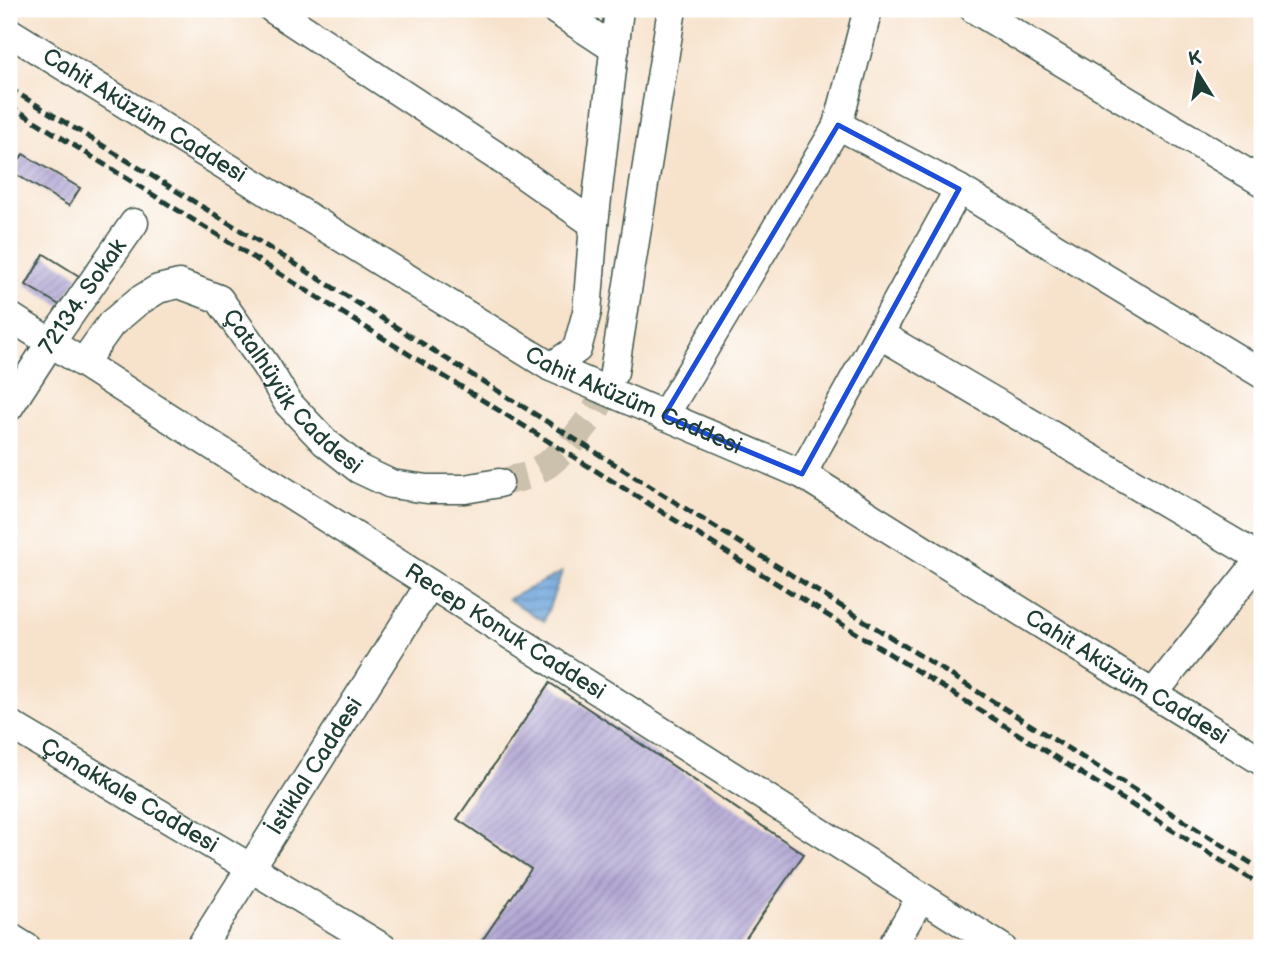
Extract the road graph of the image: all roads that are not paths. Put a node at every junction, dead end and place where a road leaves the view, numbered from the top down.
1 (273, 9) edge
2 (554, 9) edge
3 (620, 9) edge
4 (672, 9) edge
5 (868, 9) edge
6 (974, 9) edge
7 (9, 32) edge
8 (615, 48) junction
9 (838, 125) junction
10 (1262, 182) edge
11 (959, 189) junction
12 (134, 223) dead end
13 (594, 224) junction
14 (9, 316) edge
15 (879, 334) junction
16 (51, 342) junction
17 (83, 363) junction
18 (551, 367) junction
19 (614, 372) tunnel mouth
20 (1262, 374) edge
21 (9, 407) edge
22 (664, 416) junction
23 (802, 474) junction
24 (499, 482) tunnel mouth
25 (1262, 558) edge
26 (430, 584) junction
27 (1153, 694) junction
28 (9, 724) edge
29 (1262, 761) edge
30 (251, 868) junction
31 (922, 897) junction
32 (9, 937) edge
33 (27, 948) edge
34 (200, 948) edge
35 (383, 948) edge
36 (891, 948) edge
37 (1002, 948) edge

1 - 13 street
2 - 8 street
3 - 8 street
4 - 19 street
5 - 9 street
6 - 10 street
7 - 18 street, Cahit Aküzüm Caddesi
8 - 13 street
9 - 11 street
9 - 22 street
11 - 15 street
11 - 20 street
12 - 16 street, 72134. Sokak
13 - 18 street
14 - 16 street, Recep Konuk Caddesi
15 - 23 street
15 - 25 street
16 - 17 street, Recep Konuk Caddesi
16 - 21 street, 72134. Sokak
17 - 24 street, Çatalhüyük Caddesi
17 - 26 street, Recep Konuk Caddesi
18 - 22 street, Cahit Aküzüm Caddesi
22 - 23 street, Cahit Aküzüm Caddesi
23 - 27 street, Cahit Aküzüm Caddesi
25 - 27 street
26 - 30 street, İstiklal Caddesi
26 - 31 street, Recep Konuk Caddesi
27 - 29 street, Cahit Aküzüm Caddesi
28 - 30 street, Çanakkale Caddesi
30 - 34 street, İstiklal Caddesi
30 - 35 street, Çanakkale Caddesi
31 - 36 street
31 - 37 street, Recep Konuk Caddesi
32 - 33 street

